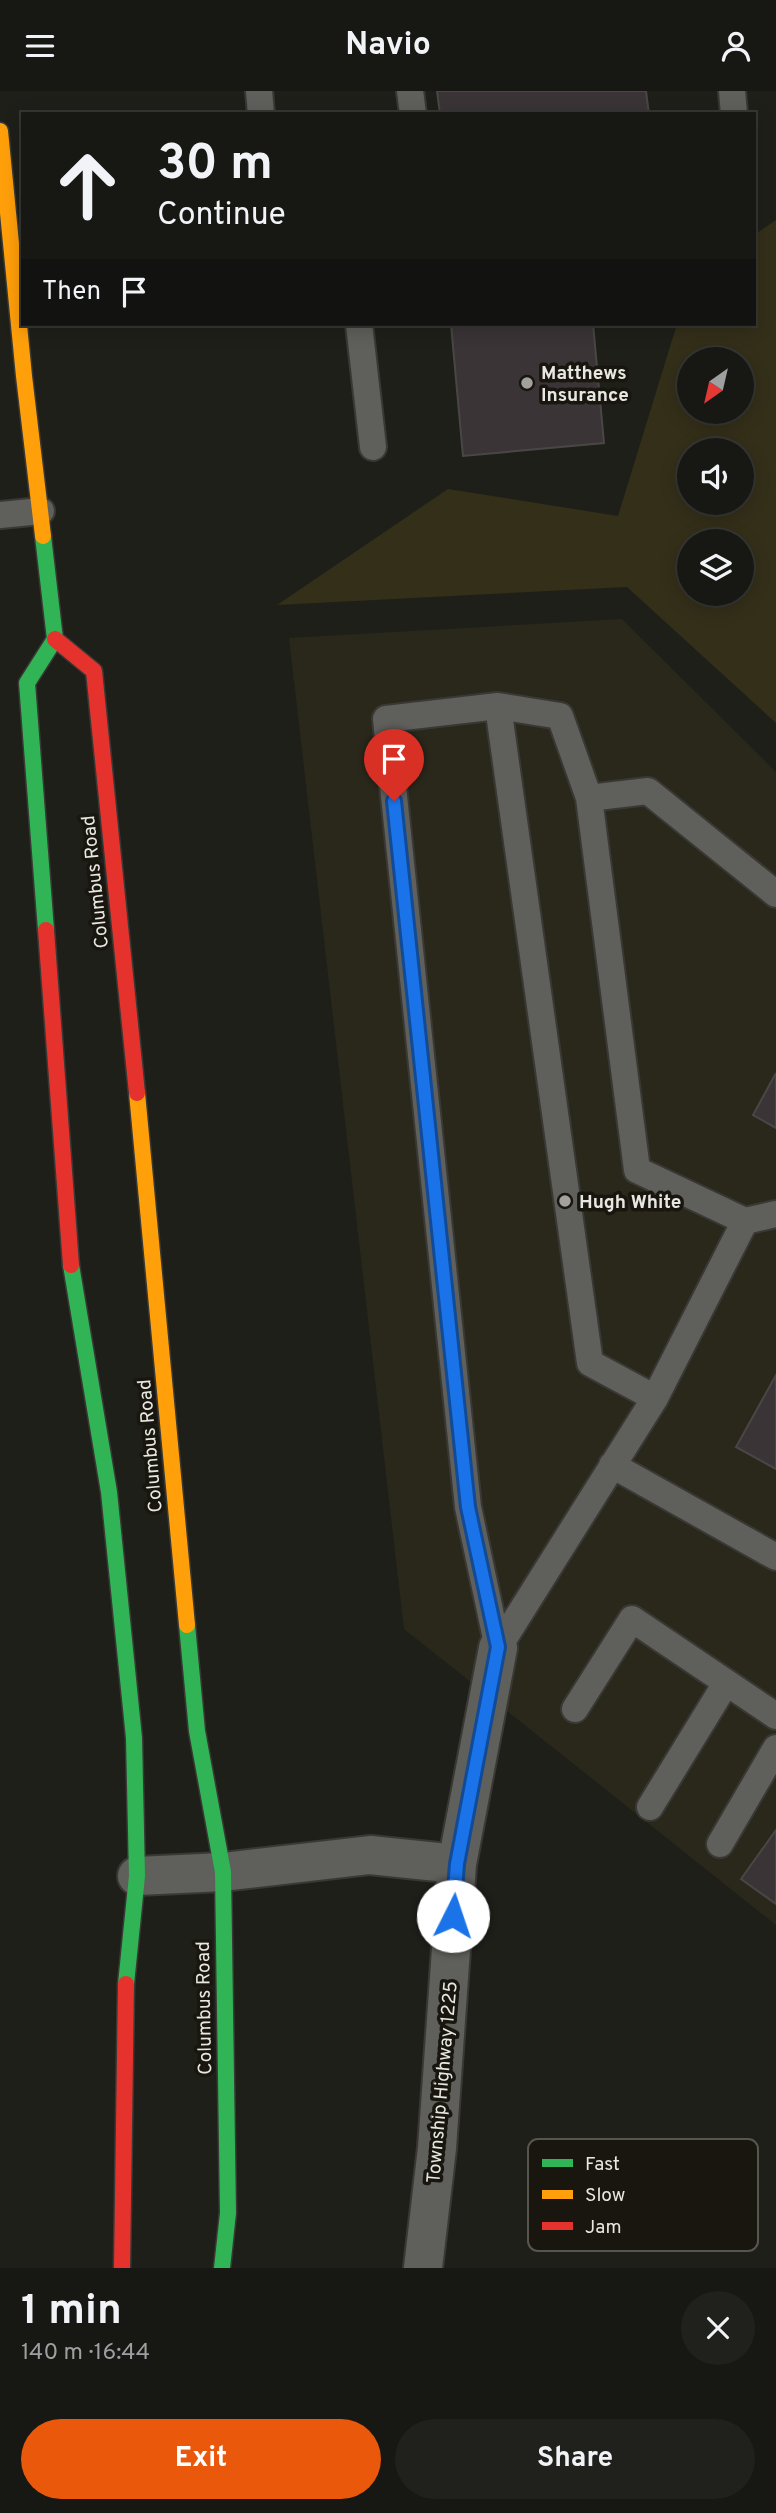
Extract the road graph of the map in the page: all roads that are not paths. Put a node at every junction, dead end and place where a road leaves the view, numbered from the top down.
1 (259, 91) edge
2 (410, 91) edge
3 (732, 91) edge
4 (261, 112) edge
5 (413, 112) edge
6 (734, 112) edge
7 (0, 131) edge
8 (21, 318) edge
9 (21, 326) edge
10 (359, 326) edge
11 (373, 447) dead end
12 (41, 511) junction
13 (0, 515) edge
14 (55, 639) junction
15 (498, 706) junction
16 (589, 799) junction
17 (776, 894) edge
18 (776, 1214) edge
19 (746, 1221) junction
20 (655, 1398) junction
21 (612, 1465) junction
22 (776, 1557) edge
23 (498, 1647) junction
24 (726, 1683) junction
25 (575, 1709) dead end
26 (776, 1716) edge
27 (776, 1748) edge
28 (650, 1807) dead end
29 (720, 1845) dead end
30 (457, 1864) junction
31 (223, 1872) junction
32 (137, 1876) junction
33 (122, 2268) edge
34 (222, 2268) edge
35 (423, 2268) edge

1 - 4 lane
2 - 5 lane
3 - 6 lane
7 - 8 main road
9 - 12 main road
10 - 11 lane
12 - 13 lane
12 - 14 main road
14 - 31 main road, Columbus Road
14 - 32 main road
15 - 16 lane
15 - 20 lane
15 - 23 lane
16 - 17 lane
16 - 19 lane
18 - 19 lane
19 - 20 lane
20 - 21 lane
21 - 22 lane
21 - 23 lane
23 - 30 street, Township Highway 1225
24 - 25 lane
24 - 26 lane
24 - 28 lane
27 - 29 lane
30 - 31 street
30 - 35 street, Township Highway 1225
31 - 32 street
31 - 34 main road, Columbus Road
32 - 33 main road

